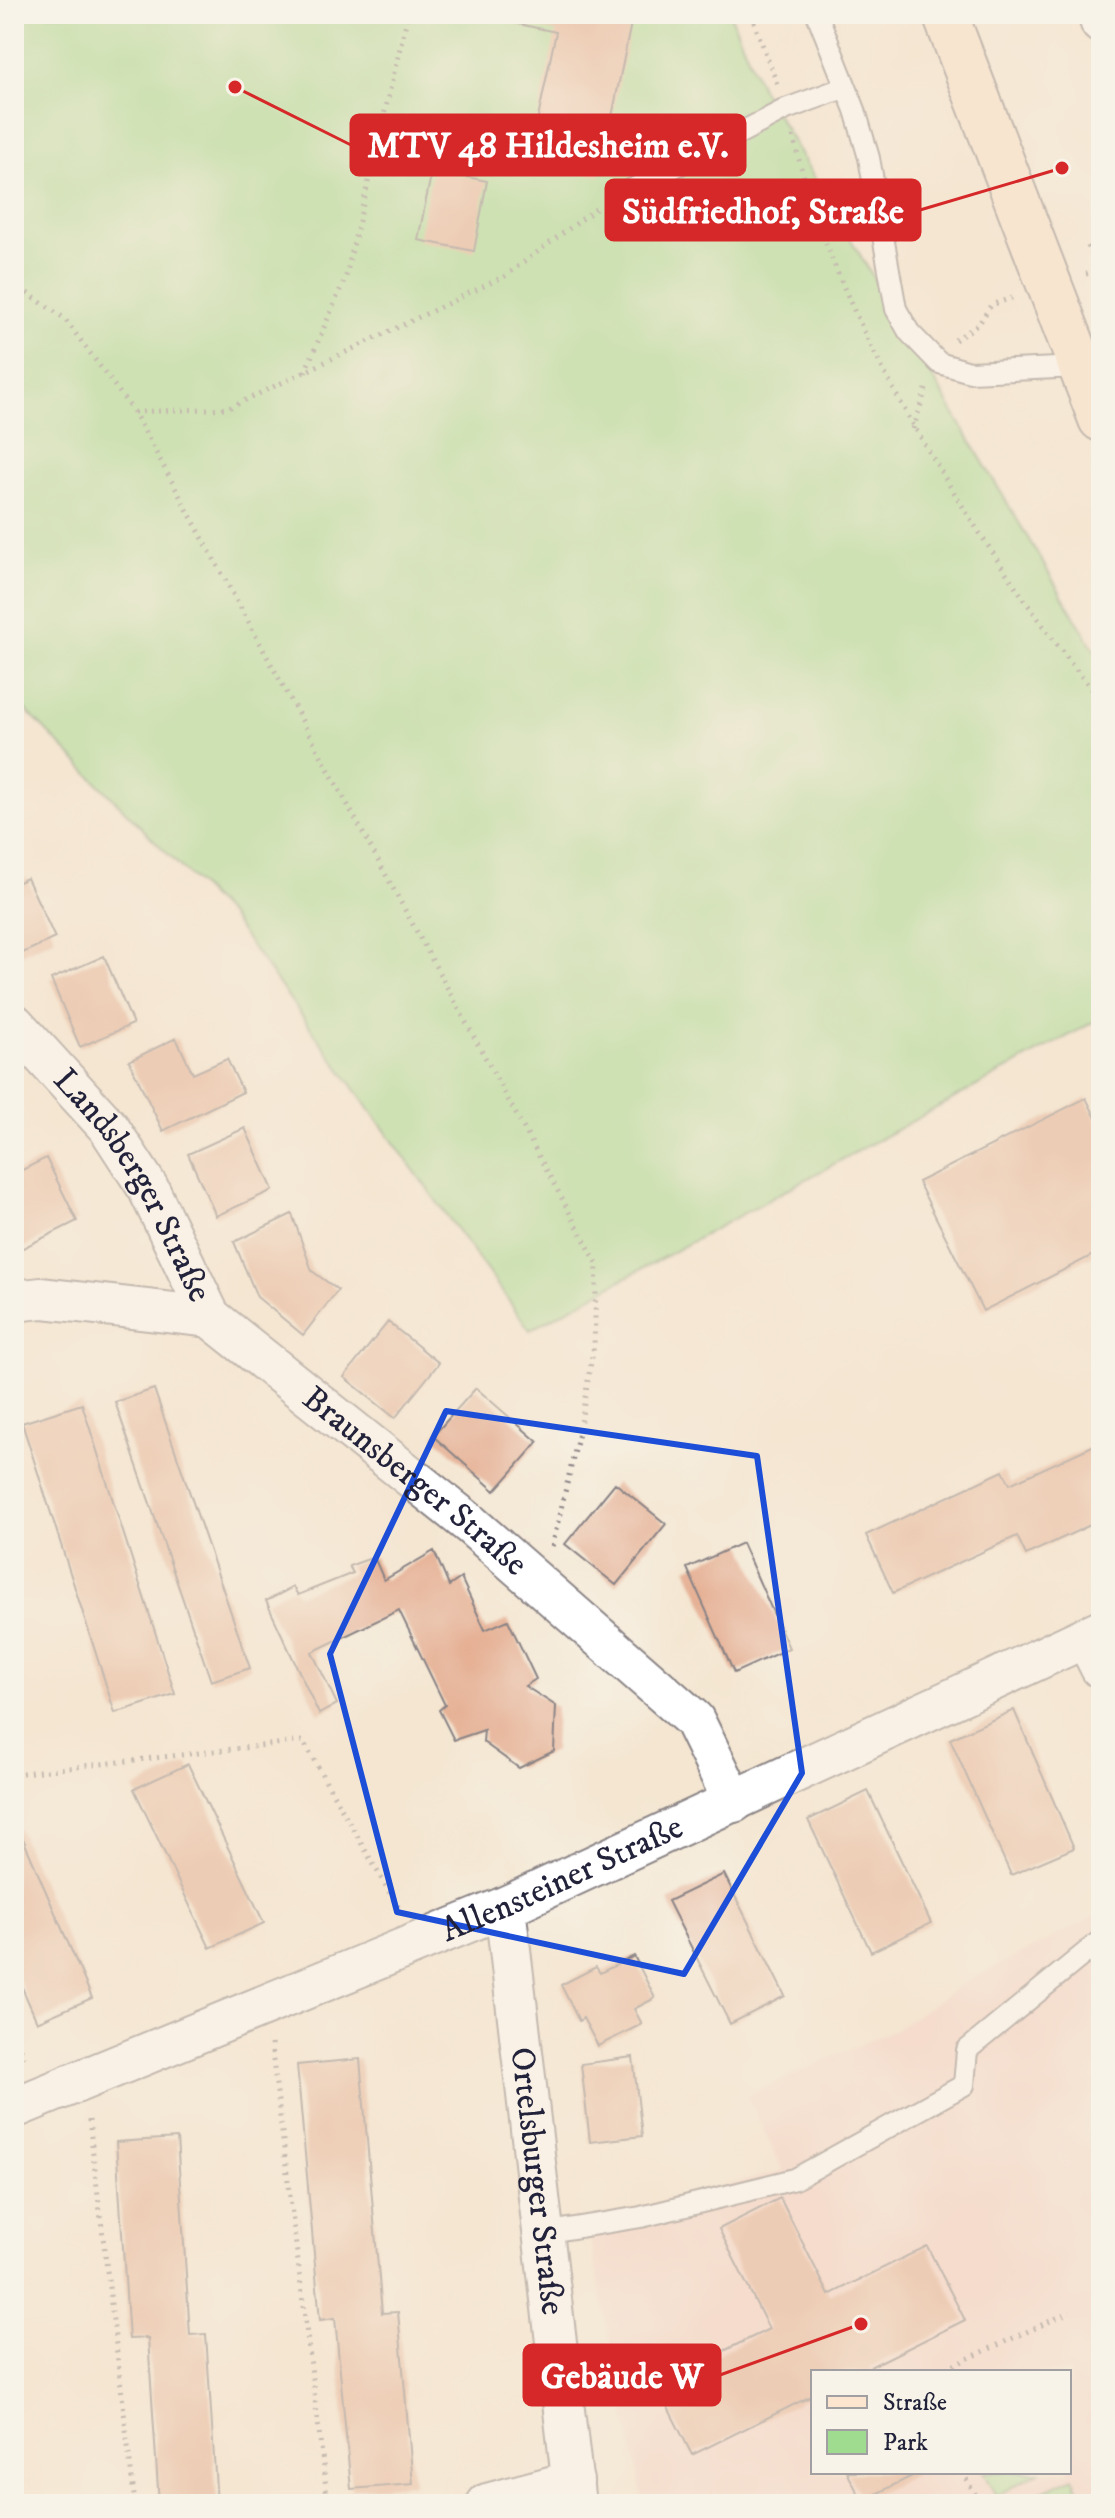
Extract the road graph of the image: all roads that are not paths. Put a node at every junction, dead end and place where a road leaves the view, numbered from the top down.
1 (817, 14) edge
2 (945, 14) edge
3 (1098, 14) edge
4 (1101, 23) edge
5 (846, 87) junction
6 (621, 195) road end
7 (1090, 365) edge
8 (1101, 419) edge
9 (14, 1024) edge
10 (14, 1301) edge
11 (210, 1317) junction
12 (1096, 1645) edge
13 (734, 1802) junction
14 (505, 1907) junction
15 (1101, 1940) edge
16 (14, 2108) edge
17 (543, 2233) junction
18 (574, 2493) edge
19 (487, 2504) edge

1 - 5 lane
2 - 7 main road
3 - 4 street
5 - 6 lane
5 - 7 lane
7 - 8 main road
9 - 11 street, Landsberger Straße
10 - 11 street
11 - 13 street, Braunsberger Straße
12 - 13 street, Allensteiner Straße
13 - 14 street, Allensteiner Straße
14 - 16 street, Allensteiner Straße
14 - 17 street, Ortelsburger Straße
15 - 17 lane
17 - 18 street, Ortelsburger Straße
18 - 19 street

